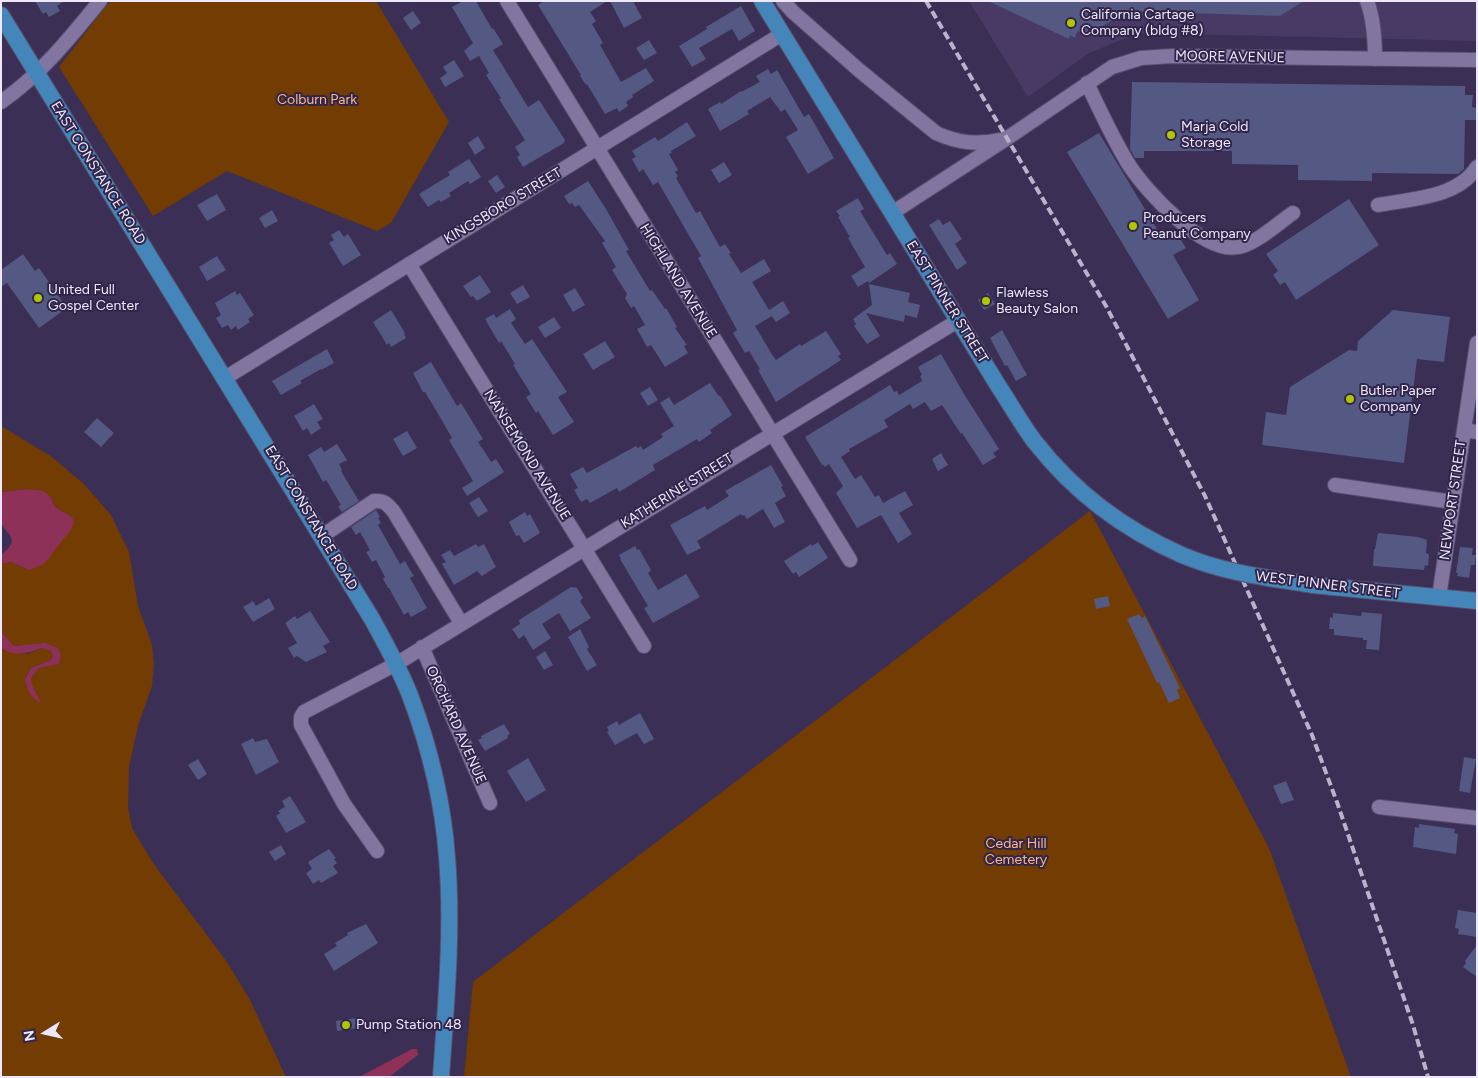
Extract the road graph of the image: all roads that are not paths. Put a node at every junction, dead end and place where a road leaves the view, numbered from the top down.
1 (100, 1) edge
2 (507, 1) edge
3 (762, 1) edge
4 (783, 1) edge
5 (1366, 1) edge
6 (1, 15) edge
7 (782, 34) junction
8 (1375, 59) junction
9 (1477, 60) edge
10 (37, 73) junction
11 (1087, 83) junction
12 (1, 102) edge
13 (1006, 139) junction
14 (597, 149) junction
15 (1477, 167) edge
16 (1378, 205) dead end
17 (892, 213) junction
18 (1293, 213) dead end
19 (409, 264) junction
20 (959, 320) junction
21 (1477, 342) edge
22 (225, 378) junction
23 (1470, 431) edge
24 (772, 433) junction
25 (1335, 485) dead end
26 (1453, 502) junction
27 (322, 536) junction
28 (585, 548) junction
29 (1182, 555) joint
30 (850, 560) dead end
31 (1439, 597) junction
32 (1477, 601) edge
33 (461, 624) junction
34 (644, 646) dead end
35 (422, 647) junction
36 (396, 664) junction
37 (490, 803) dead end
38 (1379, 807) dead end
39 (1477, 818) edge
40 (377, 851) dead end
41 (442, 1077) edge

1 - 10 street
2 - 14 street, HIGHLAND AVENUE
3 - 7 main road, EAST PINNER STREET
4 - 13 street, MOORE AVENUE
5 - 8 street
6 - 10 main road, EAST CONSTANCE ROAD
7 - 14 street, KINGSBORO STREET
7 - 17 main road, EAST PINNER STREET
8 - 9 street, MOORE AVENUE
8 - 11 street, MOORE AVENUE
10 - 12 street
10 - 22 main road, EAST CONSTANCE ROAD
11 - 13 street, MOORE AVENUE
11 - 18 street
13 - 17 street, MOORE AVENUE
14 - 19 street, KINGSBORO STREET
14 - 24 street, HIGHLAND AVENUE
15 - 16 street
17 - 20 main road, EAST PINNER STREET
19 - 22 street, KINGSBORO STREET
19 - 28 street, NANSEMOND AVENUE
20 - 24 street, KATHERINE STREET
20 - 29 main road, EAST PINNER STREET
21 - 23 street, NEWPORT STREET
22 - 27 main road, EAST CONSTANCE ROAD
23 - 26 street, NEWPORT STREET
24 - 28 street, KATHERINE STREET
24 - 30 street, HIGHLAND AVENUE
25 - 26 street
26 - 31 street, NEWPORT STREET
27 - 33 street
27 - 36 main road, EAST CONSTANCE ROAD
28 - 33 street, KATHERINE STREET
28 - 34 street, NANSEMOND AVENUE
29 - 31 main road, WEST PINNER STREET, bridge
31 - 32 main road, WEST PINNER STREET
33 - 35 street, KATHERINE STREET
35 - 36 street, KATHERINE STREET
35 - 37 street, ORCHARD AVENUE
36 - 40 street, KATHERINE STREET
36 - 41 main road, EAST CONSTANCE ROAD
38 - 39 street

